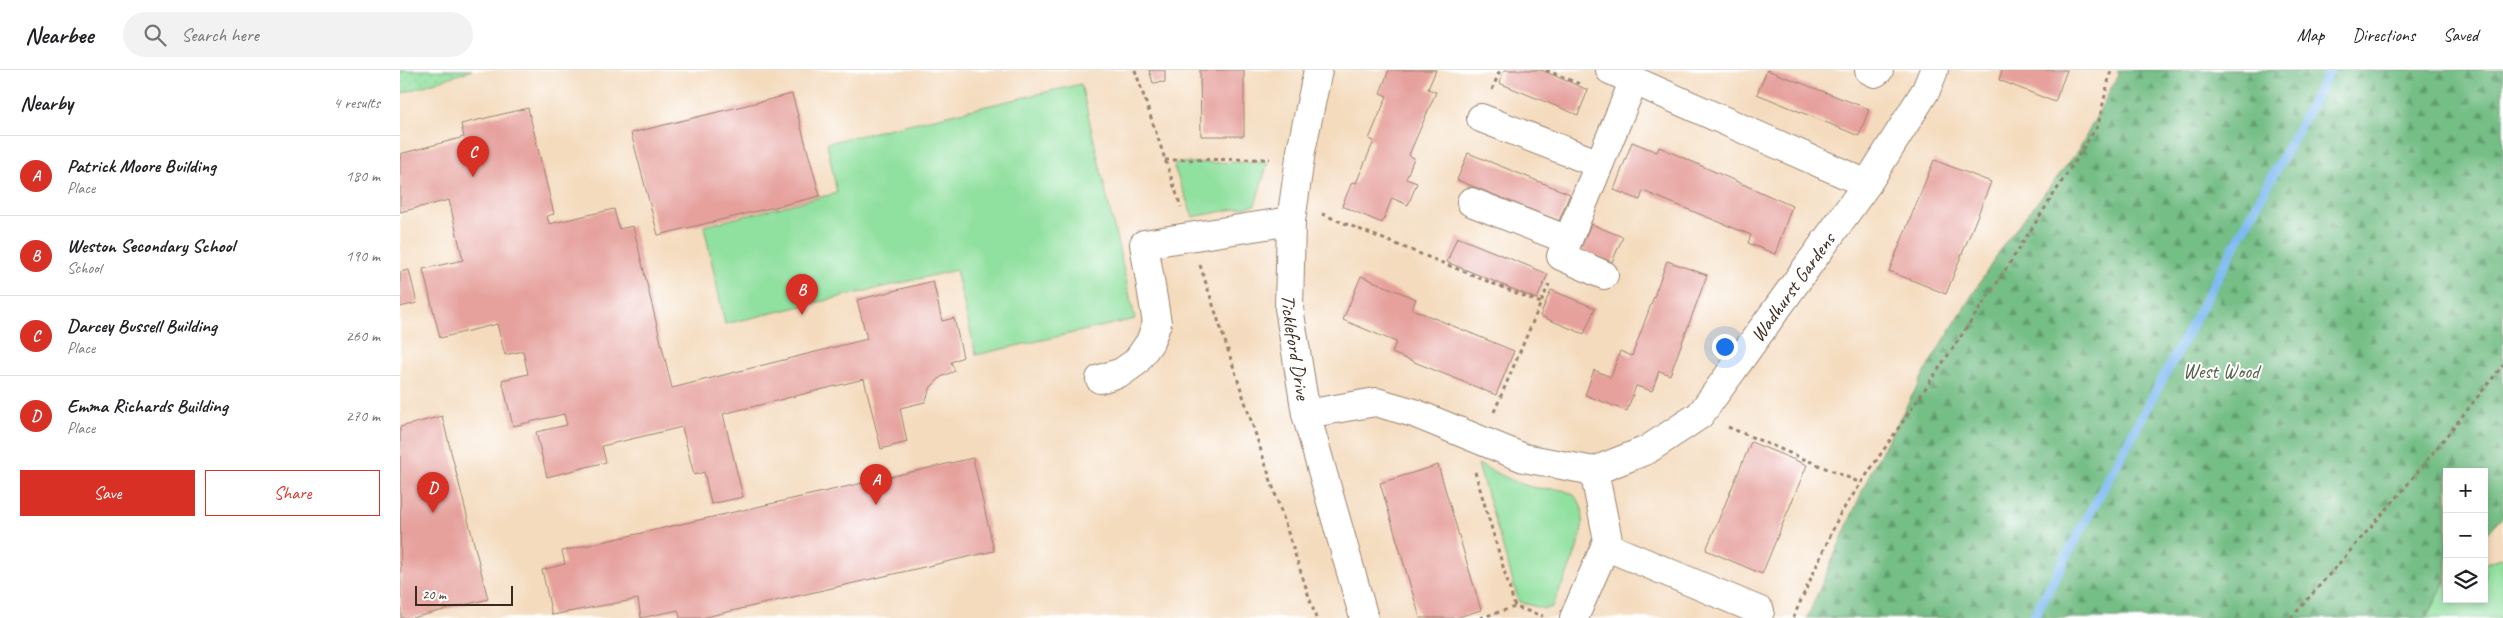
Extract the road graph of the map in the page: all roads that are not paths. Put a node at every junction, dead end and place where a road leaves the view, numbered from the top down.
1 (1318, 70) edge
2 (1869, 70) edge
3 (1880, 70) edge
4 (1934, 70) edge
5 (1622, 75) edge
6 (1481, 118) dead end
7 (1599, 164) junction
8 (1867, 184) junction
9 (1471, 202) dead end
10 (1292, 212) junction
11 (1565, 248) junction
12 (1604, 275) dead end
13 (1100, 379) dead end
14 (1306, 414) junction
15 (1594, 471) junction
16 (1605, 546) junction
17 (1760, 611) dead end
18 (1364, 618) edge
19 (1574, 618) edge

1 - 10 street, Tickleford Drive
2 - 3 street
4 - 8 street, Wadhurst Gardens
5 - 7 street
5 - 8 street
6 - 7 street
7 - 11 street
8 - 15 street, Wadhurst Gardens
9 - 11 street
10 - 13 street
10 - 14 street, Tickleford Drive
11 - 12 street
14 - 15 street
14 - 18 street, Tickleford Drive
15 - 16 street
16 - 17 street
16 - 19 street

